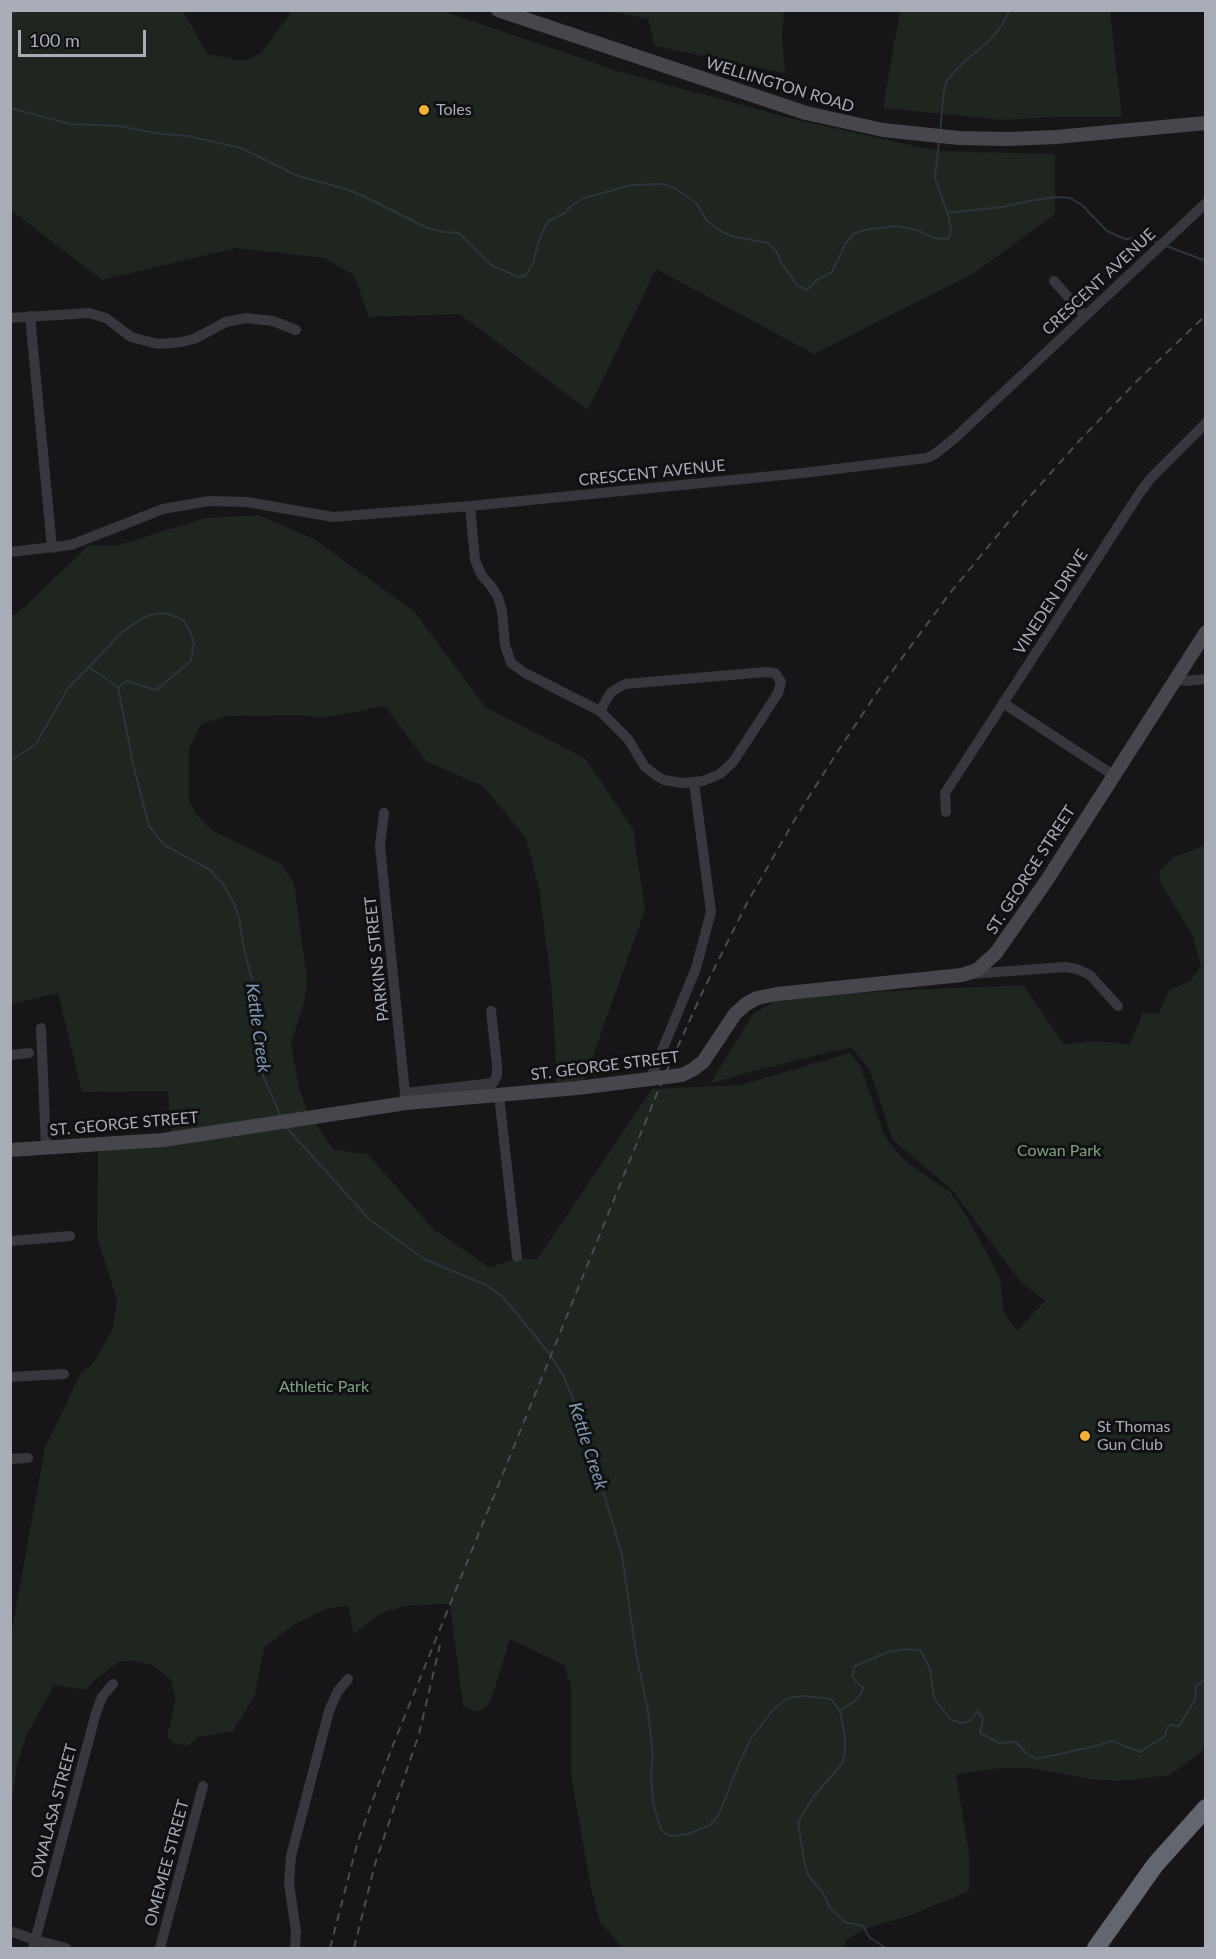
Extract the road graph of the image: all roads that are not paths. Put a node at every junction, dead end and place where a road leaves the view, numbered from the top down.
1 (498, 10) edge
2 (1206, 123) edge
3 (1206, 203) edge
4 (1054, 281) dead end
5 (30, 316) junction
6 (1085, 316) junction
7 (10, 318) edge
8 (297, 330) dead end
9 (1206, 423) edge
10 (470, 506) junction
11 (52, 548) junction
12 (10, 552) edge
13 (1206, 632) edge
14 (1176, 678) junction
15 (1206, 679) edge
16 (1003, 703) junction
17 (600, 711) junction
18 (1113, 775) junction
19 (694, 782) junction
20 (946, 812) dead end
21 (384, 813) dead end
22 (962, 975) junction
23 (1118, 1006) dead end
24 (491, 1011) dead end
25 (41, 1028) dead end
26 (29, 1053) dead end
27 (10, 1055) edge
28 (650, 1080) junction
29 (499, 1095) junction
30 (405, 1098) junction
31 (46, 1148) junction
32 (10, 1150) edge
33 (70, 1236) dead end
34 (10, 1241) edge
35 (517, 1257) dead end
36 (63, 1374) dead end
37 (10, 1377) edge
38 (28, 1458) dead end
39 (10, 1459) edge
40 (348, 1678) dead end
41 (113, 1684) dead end
42 (203, 1786) dead end
43 (1206, 1808) edge
44 (10, 1931) edge
45 (34, 1944) edge
46 (66, 1948) edge
47 (160, 1948) edge
48 (295, 1948) edge
49 (1096, 1948) edge

1 - 2 street, WELLINGTON ROAD
3 - 6 street, CRESCENT AVENUE
4 - 6 street
5 - 7 street
5 - 8 street
5 - 11 street
6 - 10 street, CRESCENT AVENUE
9 - 16 street, VINEDEN DRIVE
10 - 11 street, CRESCENT AVENUE
10 - 17 street
11 - 12 street, CRESCENT AVENUE
13 - 14 street, ST. GEORGE STREET
14 - 15 street
14 - 18 street, ST. GEORGE STREET
16 - 18 street
16 - 20 street, VINEDEN DRIVE
17 - 19 street
17 - 19 street
18 - 22 street, ST. GEORGE STREET
19 - 28 street
21 - 30 street, PARKINS STREET
22 - 23 street
22 - 28 street, ST. GEORGE STREET
24 - 30 street
25 - 31 street
26 - 27 street
28 - 29 street, ST. GEORGE STREET
29 - 30 street, ST. GEORGE STREET
29 - 35 street
30 - 31 street, ST. GEORGE STREET
31 - 32 street, ST. GEORGE STREET
33 - 34 street
36 - 37 street
38 - 39 street
40 - 48 street
41 - 45 street, OWALASA STREET
42 - 47 street, OMEMEE STREET
43 - 49 highway
44 - 45 street
45 - 46 street

